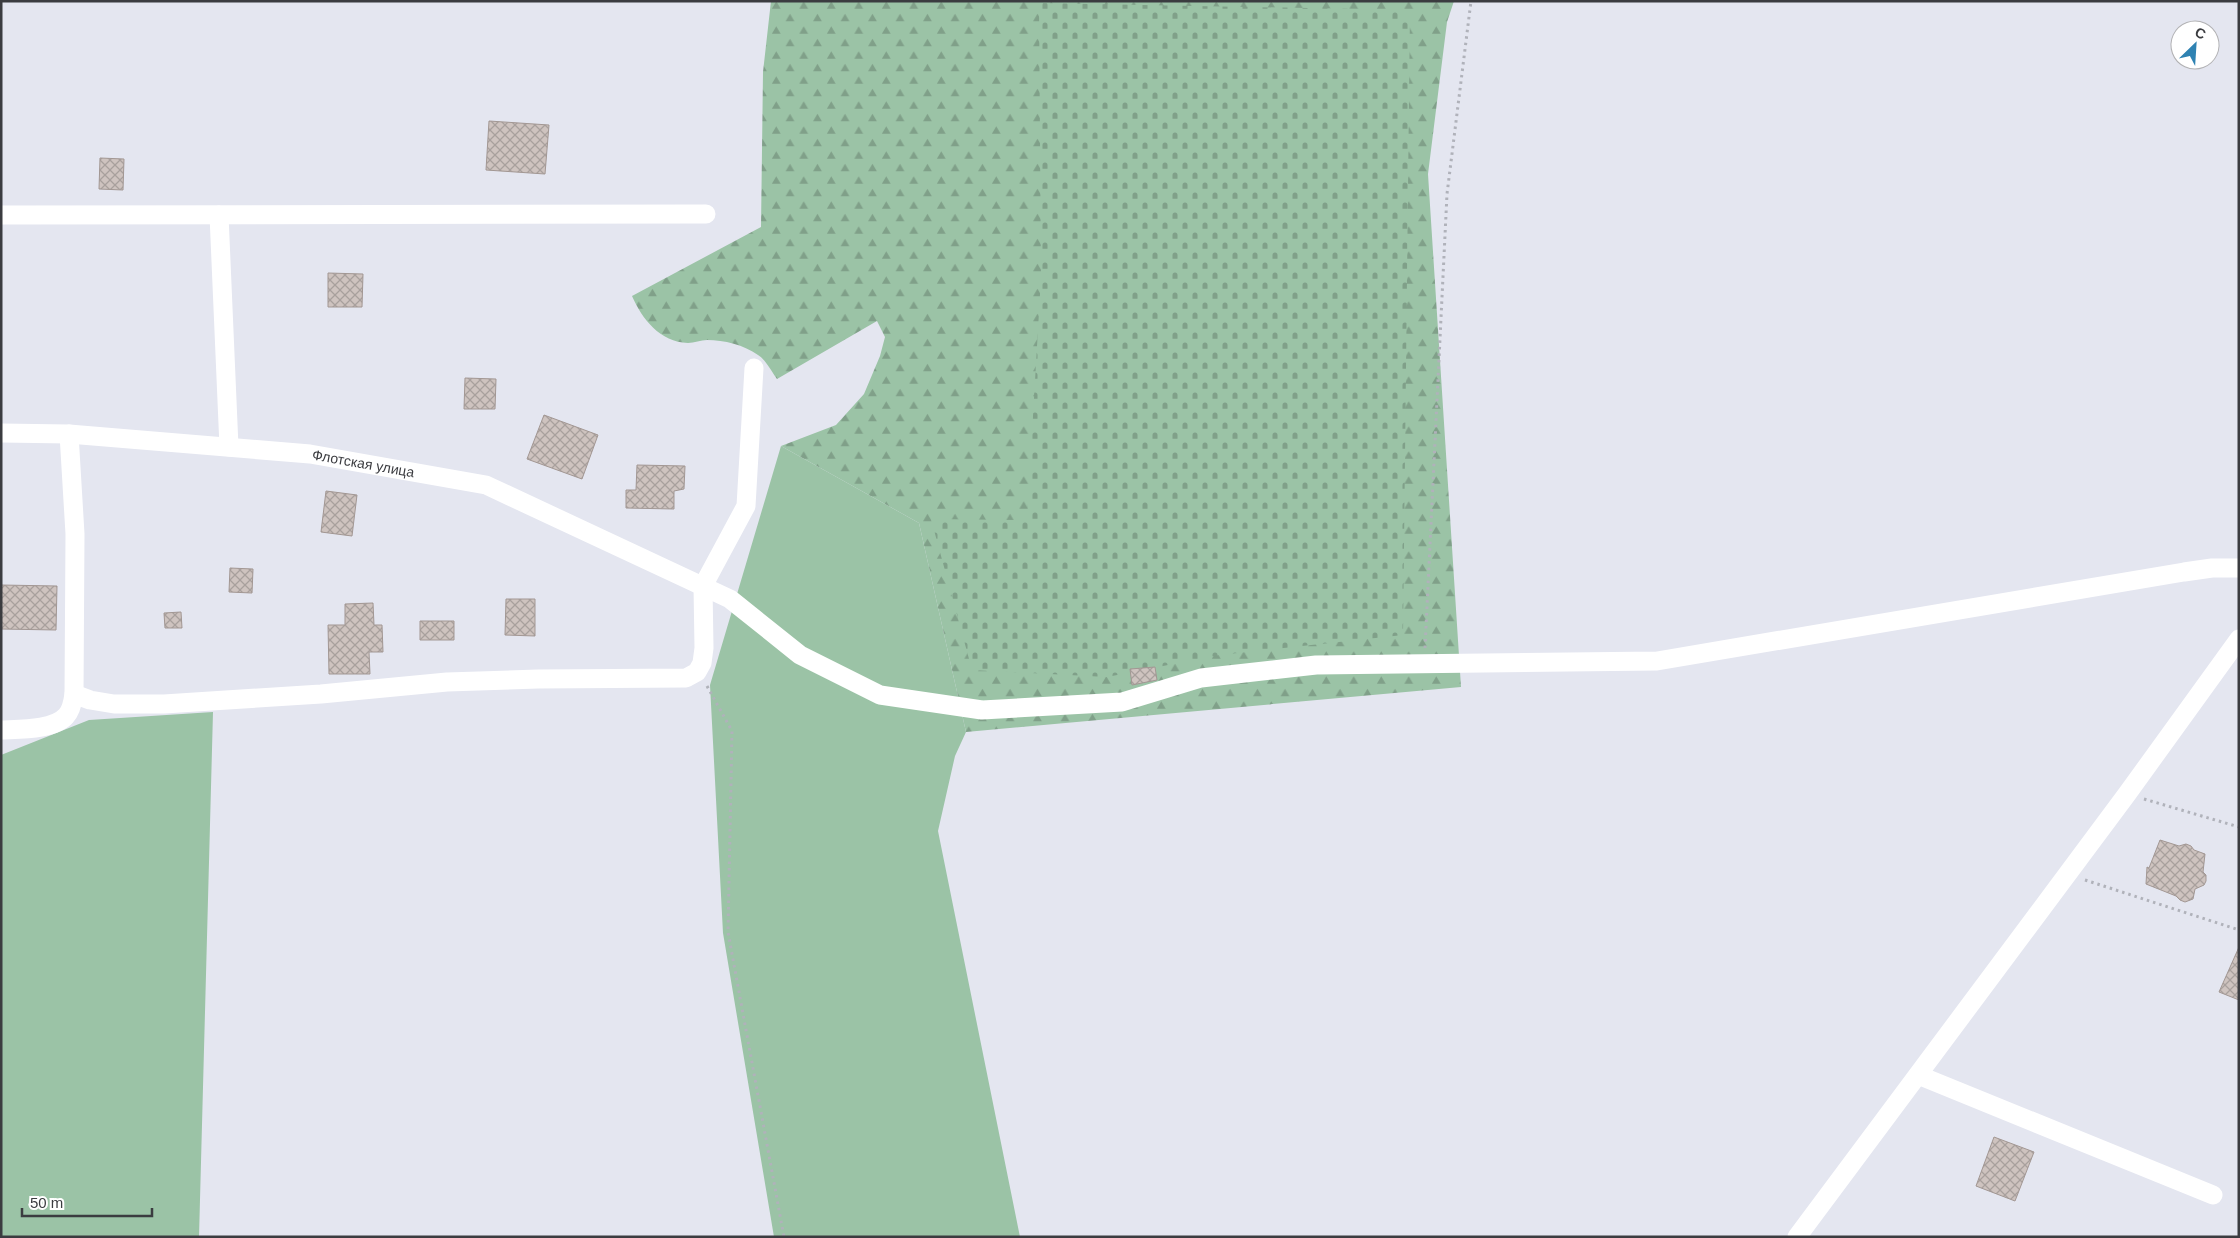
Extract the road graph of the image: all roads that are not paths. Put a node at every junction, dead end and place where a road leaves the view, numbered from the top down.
1 (706, 214) dead end
2 (1, 215) edge
3 (220, 215) junction
4 (754, 368) dead end
5 (1, 433) edge
6 (69, 434) junction
7 (229, 447) junction
8 (2239, 568) edge
9 (703, 586) junction
10 (2239, 639) edge
11 (74, 694) junction
12 (1, 730) edge
13 (1918, 1074) junction
14 (2213, 1195) dead end
15 (1798, 1237) edge

1 - 3 street
2 - 3 street
3 - 7 street
4 - 9 street
5 - 6 street, Флотская улица
6 - 7 street, Флотская улица
6 - 11 street
7 - 9 street, Флотская улица
8 - 9 street, Флотская улица
9 - 11 street
10 - 13 street
11 - 12 street
13 - 14 street
13 - 15 street

